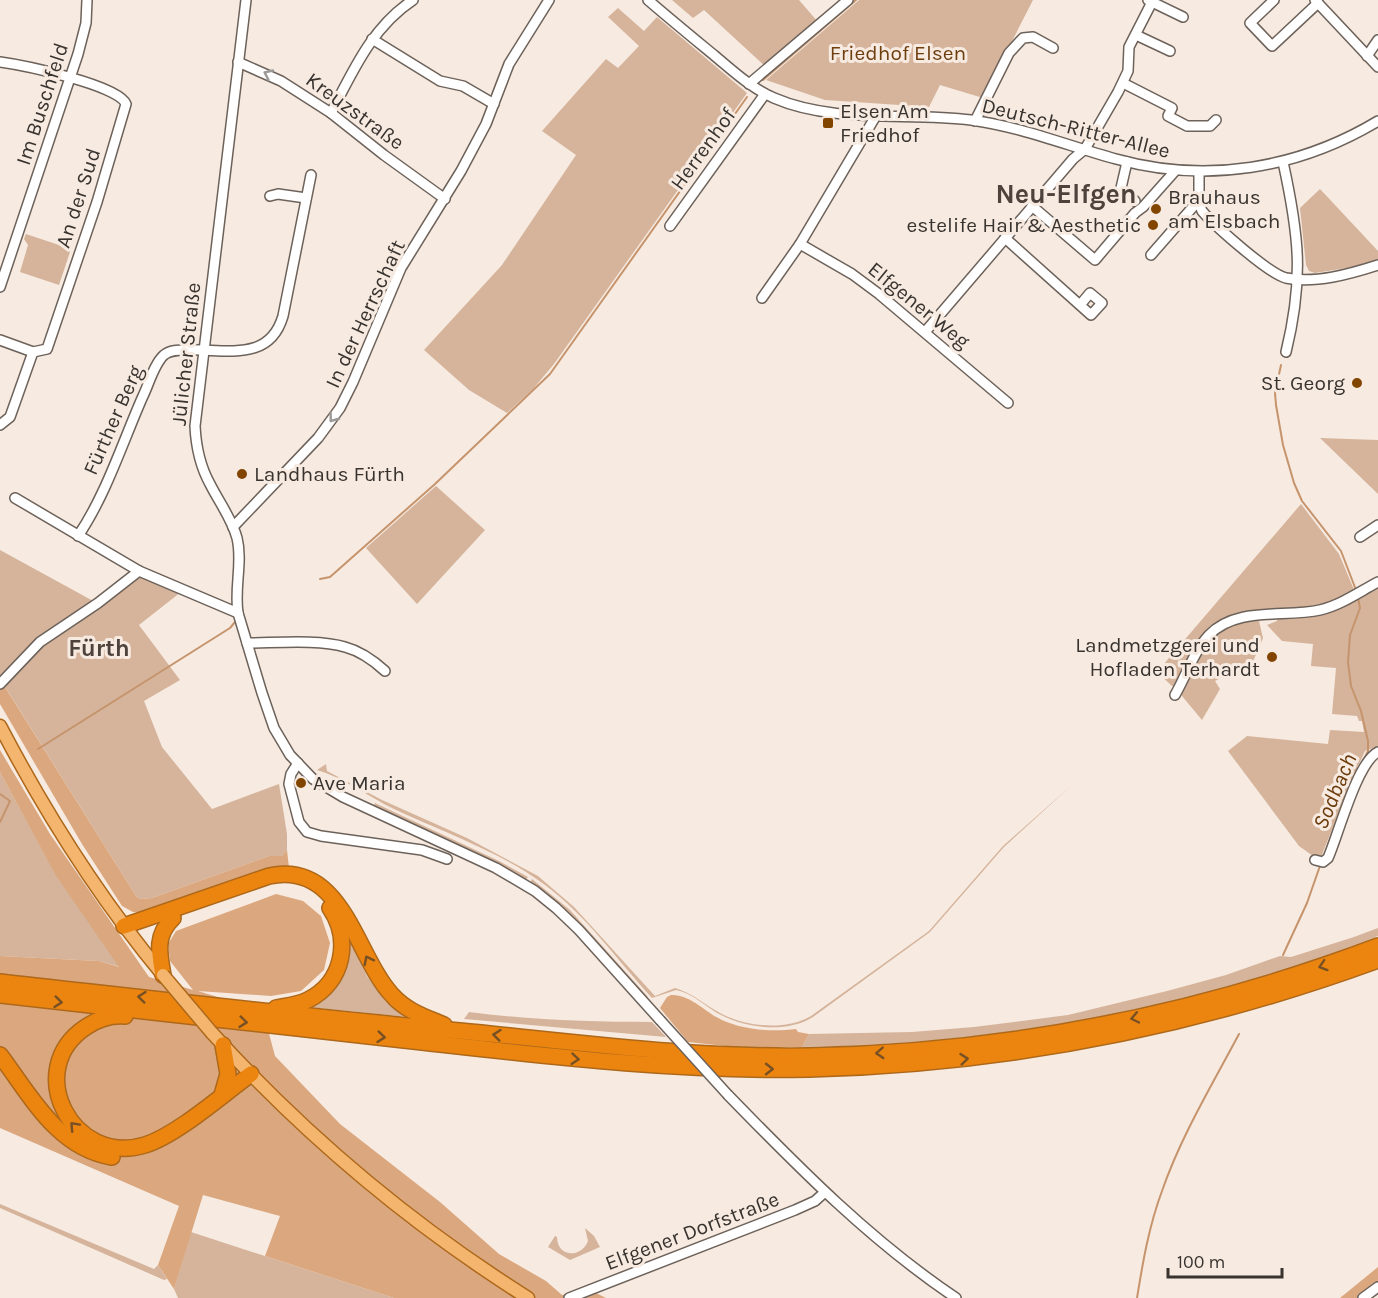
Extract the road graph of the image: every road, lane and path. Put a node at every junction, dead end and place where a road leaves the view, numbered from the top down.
1 (87, 0) edge
2 (246, 0) edge
3 (413, 0) edge
4 (549, 0) edge
5 (648, 0) edge
6 (848, 0) edge
7 (1274, 0) edge
8 (1151, 1) edge
9 (1316, 2) edge
10 (1183, 17) dead end
11 (1136, 34) junction
12 (372, 39) junction
13 (1378, 40) edge
14 (1053, 48) dead end
15 (1170, 51) dead end
16 (1367, 56) junction
17 (0, 62) edge
18 (238, 62) junction
19 (1378, 68) edge
20 (70, 78) junction
21 (1123, 83) junction
22 (749, 84) junction
23 (765, 94) junction
24 (494, 104) junction
25 (331, 113) junction
26 (877, 114) junction
27 (1216, 120) dead end
28 (975, 121) junction
29 (1378, 121) edge
30 (1085, 149) junction
31 (1127, 162) junction
32 (1283, 162) junction
33 (1175, 171) junction
34 (1199, 172) junction
35 (310, 175) dead end
36 (270, 196) dead end
37 (306, 198) junction
38 (445, 199) junction
39 (1198, 200) junction
40 (1135, 201) dead end
41 (1032, 206) junction
42 (670, 226) dead end
43 (1005, 238) junction
44 (800, 244) junction
45 (1151, 255) dead end
46 (1378, 265) edge
47 (1298, 279) junction
48 (0, 287) edge
49 (762, 298) dead end
50 (1080, 305) dead end
51 (925, 332) junction
52 (0, 340) edge
53 (203, 349) junction
54 (1286, 351) dead end
55 (33, 352) junction
56 (1008, 403) dead end
57 (0, 425) edge
58 (15, 498) dead end
59 (1378, 525) edge
60 (233, 526) junction
61 (78, 536) junction
62 (1360, 537) dead end
63 (139, 571) junction
64 (1378, 582) edge
65 (238, 612) junction
66 (247, 644) junction
67 (384, 670) dead end
68 (0, 684) edge
69 (1175, 695) dead end
70 (0, 726) edge
71 (1378, 752) edge
72 (299, 765) junction
73 (447, 859) dead end
74 (1319, 861) dead end
75 (173, 918) junction
76 (128, 931) junction
77 (1378, 946) edge
78 (1378, 960) edge
79 (163, 975) junction
80 (0, 982) edge
81 (0, 995) edge
82 (263, 1011) junction
83 (185, 1016) junction
84 (461, 1031) junction
85 (223, 1045) junction
86 (0, 1055) edge
87 (254, 1077) junction
88 (222, 1095) junction
89 (825, 1192) junction
90 (1378, 1287) edge
91 (526, 1297) edge
92 (569, 1298) edge
93 (956, 1298) edge
94 (1363, 1298) edge

1 - 20 street, Im Buschfeld
2 - 18 street, Jülicher Straße
3 - 12 street
4 - 24 street, In der Herrschaft
5 - 22 street, Deutsch-Ritter-Allee
6 - 22 street
7 - 9 street
8 - 10 street
8 - 11 street
9 - 16 street
11 - 15 street
11 - 21 street
12 - 24 street
12 - 25 street
13 - 16 street
14 - 28 street
16 - 19 street
17 - 20 street
25 -> 18 street, Kreuzstraße
18 - 53 street, Jülicher Straße
20 - 48 street, Im Buschfeld
20 - 55 street, An der Sud
21 - 27 street
21 - 30 street
22 - 23 street, Deutsch-Ritter-Allee
23 - 26 street, Deutsch-Ritter-Allee
23 - 42 street, Herrenhof
24 - 38 street, In der Herrschaft
25 - 38 street, Kreuzstraße
26 - 28 street, Deutsch-Ritter-Allee
26 - 44 street
28 - 30 street, Deutsch-Ritter-Allee
29 - 32 street, Deutsch-Ritter-Allee
30 - 31 street, Deutsch-Ritter-Allee
30 - 41 street
31 - 33 street, Deutsch-Ritter-Allee
31 - 40 street
32 - 34 street, Deutsch-Ritter-Allee
32 - 47 street
33 - 34 street, Deutsch-Ritter-Allee
33 - 41 street
34 - 39 street
35 - 37 street, Fürther Berg
36 - 37 street
37 - 53 street, Fürther Berg
38 -> 60 street, In der Herrschaft
39 - 45 street
39 - 47 street
41 - 43 street
43 - 50 street
43 - 51 street
44 - 49 street
44 - 51 street, Elfgener Weg
46 - 47 street
47 - 54 street
51 - 56 street, Elfgener Weg
52 - 55 street
53 - 60 street, Jülicher Straße
53 - 61 street, Fürther Berg
55 - 57 street
58 - 61 street
59 - 62 street
60 - 65 street, Jülicher Straße
61 - 63 street
63 - 65 street
63 - 68 street
64 - 69 street
65 - 66 street, Jülicher Straße
66 - 67 street
66 - 72 street, Jülicher Straße
70 - 76 main road
71 - 74 street
72 - 73 street
72 - 89 street, Jülicher Straße, bridge
75 - 76 highway
75 - 79 highway
75 - 82 highway
76 - 79 main road
84 -> 76 highway
77 -> 84 highway
83 -> 78 highway
79 - 85 main road, bridge
82 -> 80 highway
81 -> 83 highway
82 - 84 highway
88 -> 83 highway
85 - 87 main road
85 - 88 highway
86 - 87 highway
87 - 88 highway
87 - 91 main road
89 - 92 street, Elfgener Dorfstraße
89 - 93 street, Jülicher Straße
90 - 94 street

